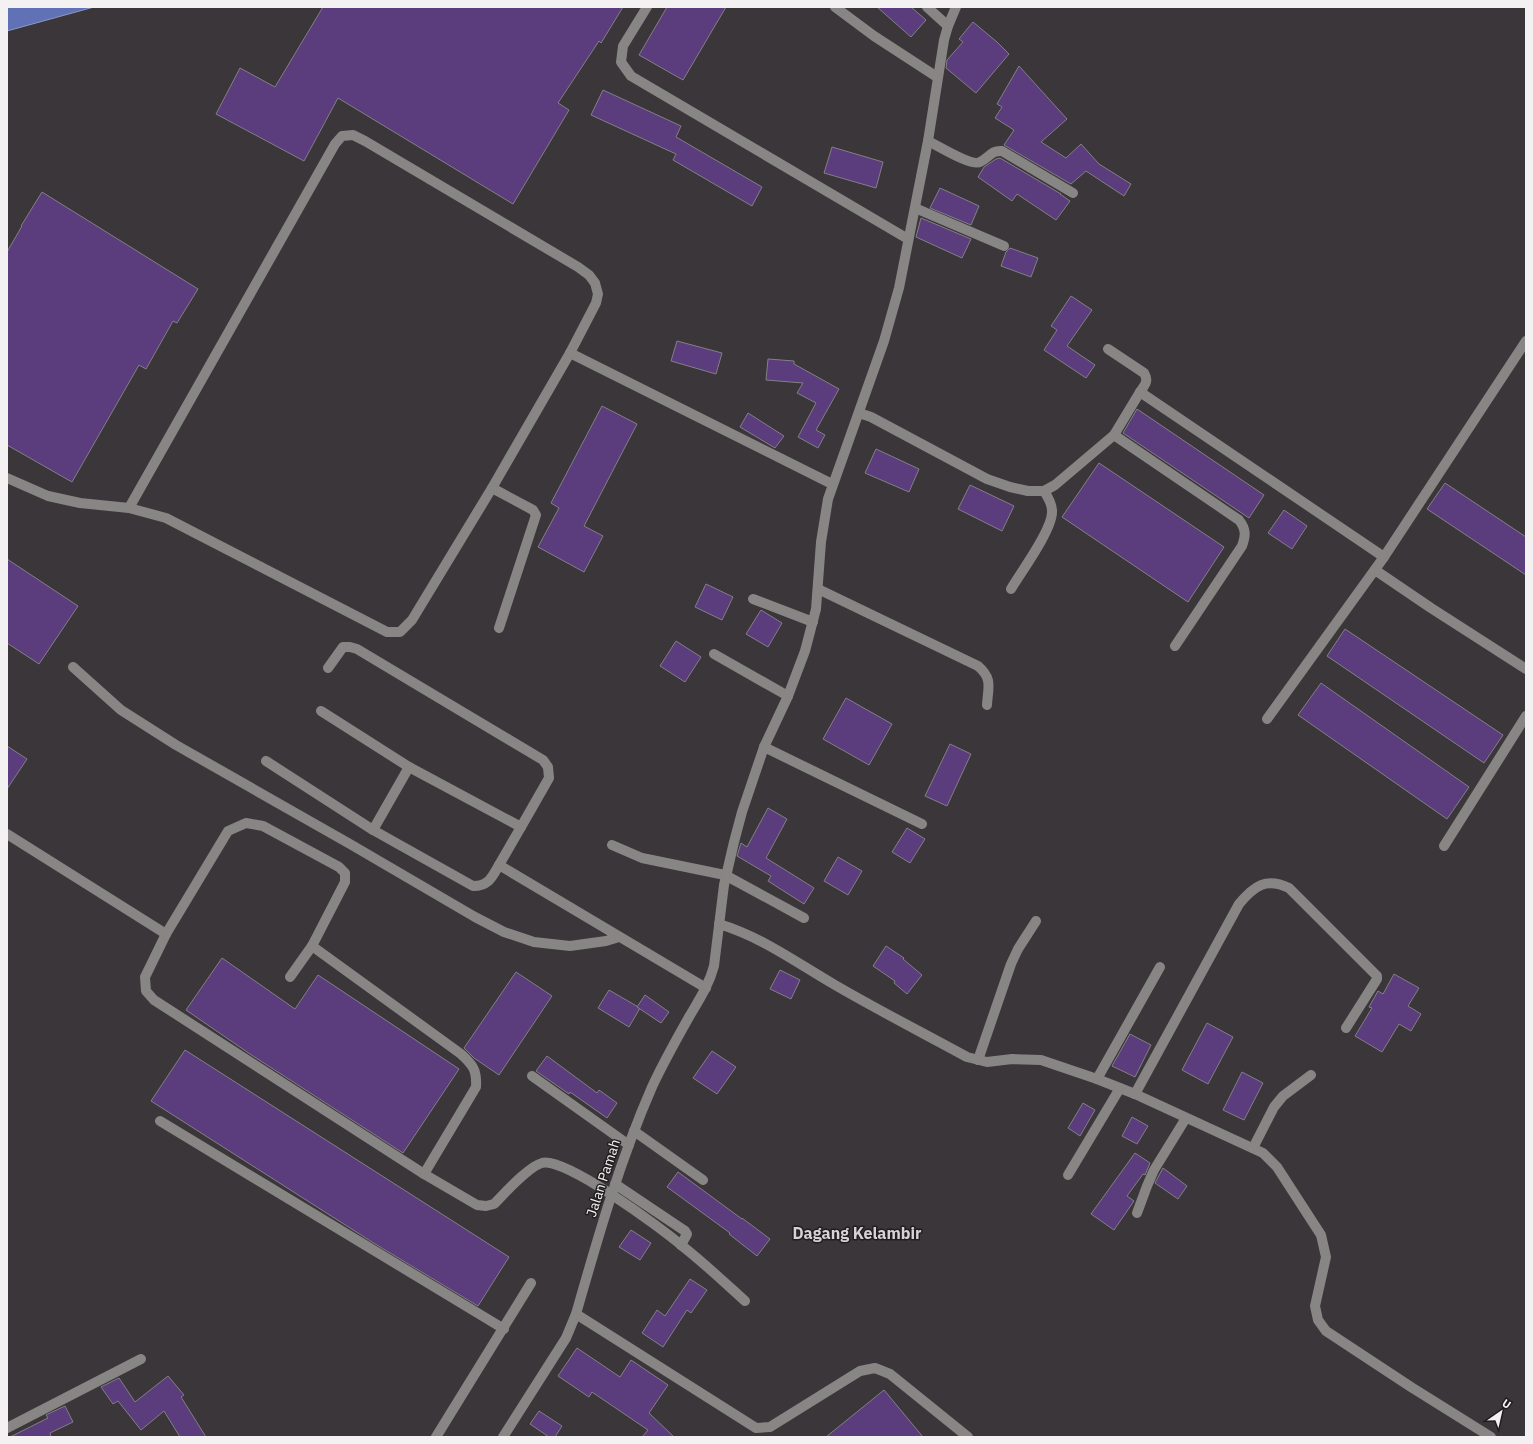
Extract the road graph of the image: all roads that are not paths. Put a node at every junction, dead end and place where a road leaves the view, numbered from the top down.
1 (647, 7) edge
2 (835, 7) edge
3 (927, 7) edge
4 (956, 7) edge
5 (948, 26) junction
6 (937, 77) junction
7 (928, 140) junction
8 (1073, 194) dead end
9 (915, 208) junction
10 (908, 239) junction
11 (1004, 246) dead end
12 (1526, 341) edge
13 (1108, 349) dead end
14 (570, 353) junction
15 (1140, 392) junction
16 (859, 413) junction
17 (1114, 435) junction
18 (7, 478) edge
19 (832, 484) junction
20 (492, 488) junction
21 (1044, 491) junction
22 (129, 508) junction
23 (1384, 557) junction
24 (1375, 570) junction
25 (818, 589) junction
26 (1011, 589) dead end
27 (753, 599) dead end
28 (813, 622) junction
29 (499, 628) dead end
30 (1175, 646) dead end
31 (714, 654) dead end
32 (73, 667) dead end
33 (328, 668) dead end
34 (1526, 669) edge
35 (788, 696) junction
36 (987, 706) dead end
37 (320, 711) dead end
38 (1526, 716) edge
39 (1267, 719) dead end
40 (764, 747) junction
41 (266, 761) dead end
42 (408, 766) junction
43 (922, 824) dead end
44 (521, 827) junction
45 (373, 830) junction
46 (7, 834) edge
47 (612, 845) dead end
48 (1444, 846) dead end
49 (499, 865) junction
50 (725, 875) junction
51 (804, 918) dead end
52 (1036, 920) dead end
53 (719, 924) junction
54 (166, 934) junction
55 (619, 937) junction
56 (312, 946) junction
57 (1160, 967) dead end
58 (290, 977) dead end
59 (706, 988) junction
60 (1346, 1028) dead end
61 (978, 1060) junction
62 (1311, 1075) dead end
63 (532, 1076) dead end
64 (1097, 1079) junction
65 (1120, 1088) junction
66 (1135, 1094) junction
67 (1186, 1118) junction
68 (160, 1121) dead end
69 (634, 1131) junction
70 (629, 1145) junction
71 (1252, 1148) junction
72 (424, 1174) junction
73 (1068, 1175) dead end
74 (703, 1180) dead end
75 (615, 1184) junction
76 (612, 1194) junction
77 (1137, 1213) dead end
78 (682, 1245) junction
79 (532, 1283) dead end
80 (745, 1301) dead end
81 (576, 1314) junction
82 (504, 1329) junction
83 (141, 1359) dead end
84 (7, 1428) edge
85 (436, 1437) edge
86 (503, 1437) edge
87 (968, 1437) edge
88 (1491, 1437) edge

1 - 10 street
2 - 6 street
3 - 5 street
4 - 5 street, Jalan Pamah
5 - 6 street, Jalan Pamah
6 - 7 street, Jalan Pamah
7 - 8 street
7 - 9 street, Jalan Pamah
9 - 10 street, Jalan Pamah
9 - 11 street
10 - 16 street, Jalan Pamah
12 - 23 street
13 - 15 street
14 - 19 street
14 - 20 street
14 - 22 street
15 - 17 street
15 - 23 street
16 - 19 street, Jalan Pamah
16 - 21 street
17 - 21 street
17 - 30 street
18 - 22 street
19 - 25 street, Jalan Pamah
20 - 22 street
20 - 29 street
21 - 26 street
23 - 24 street
24 - 34 street
24 - 39 street
25 - 28 street, Jalan Pamah
25 - 36 street
27 - 28 street
28 - 35 street, Jalan Pamah
31 - 35 street
32 - 55 street
33 - 44 street
35 - 40 street, Jalan Pamah
37 - 42 street
38 - 48 street
40 - 43 street
40 - 50 street, Jalan Pamah
41 - 45 street
42 - 44 street
42 - 45 street
44 - 49 street
45 - 49 street
46 - 54 street
47 - 50 street
49 - 55 street
50 - 51 street
50 - 53 street, Jalan Pamah
52 - 61 street
53 - 59 street, Jalan Pamah
53 - 61 street
54 - 56 street
54 - 72 street
55 - 59 street
56 - 58 street
56 - 72 street
57 - 64 street
59 - 69 street, Jalan Pamah
60 - 66 street
61 - 64 street
62 - 71 street
63 - 70 street
64 - 65 street
65 - 66 street
65 - 73 street
66 - 67 street
67 - 71 street
67 - 77 street
68 - 82 street
69 - 70 street, Jalan Pamah
69 - 74 street
70 - 75 street, Jalan Pamah
71 - 88 street
72 - 76 street
75 - 76 street, Jalan Pamah
75 - 78 street
76 - 78 street
76 - 81 street, Jalan Pamah
78 - 80 street
79 - 82 street
81 - 86 street, Jalan Pamah
81 - 87 street
82 - 85 street
83 - 84 street

